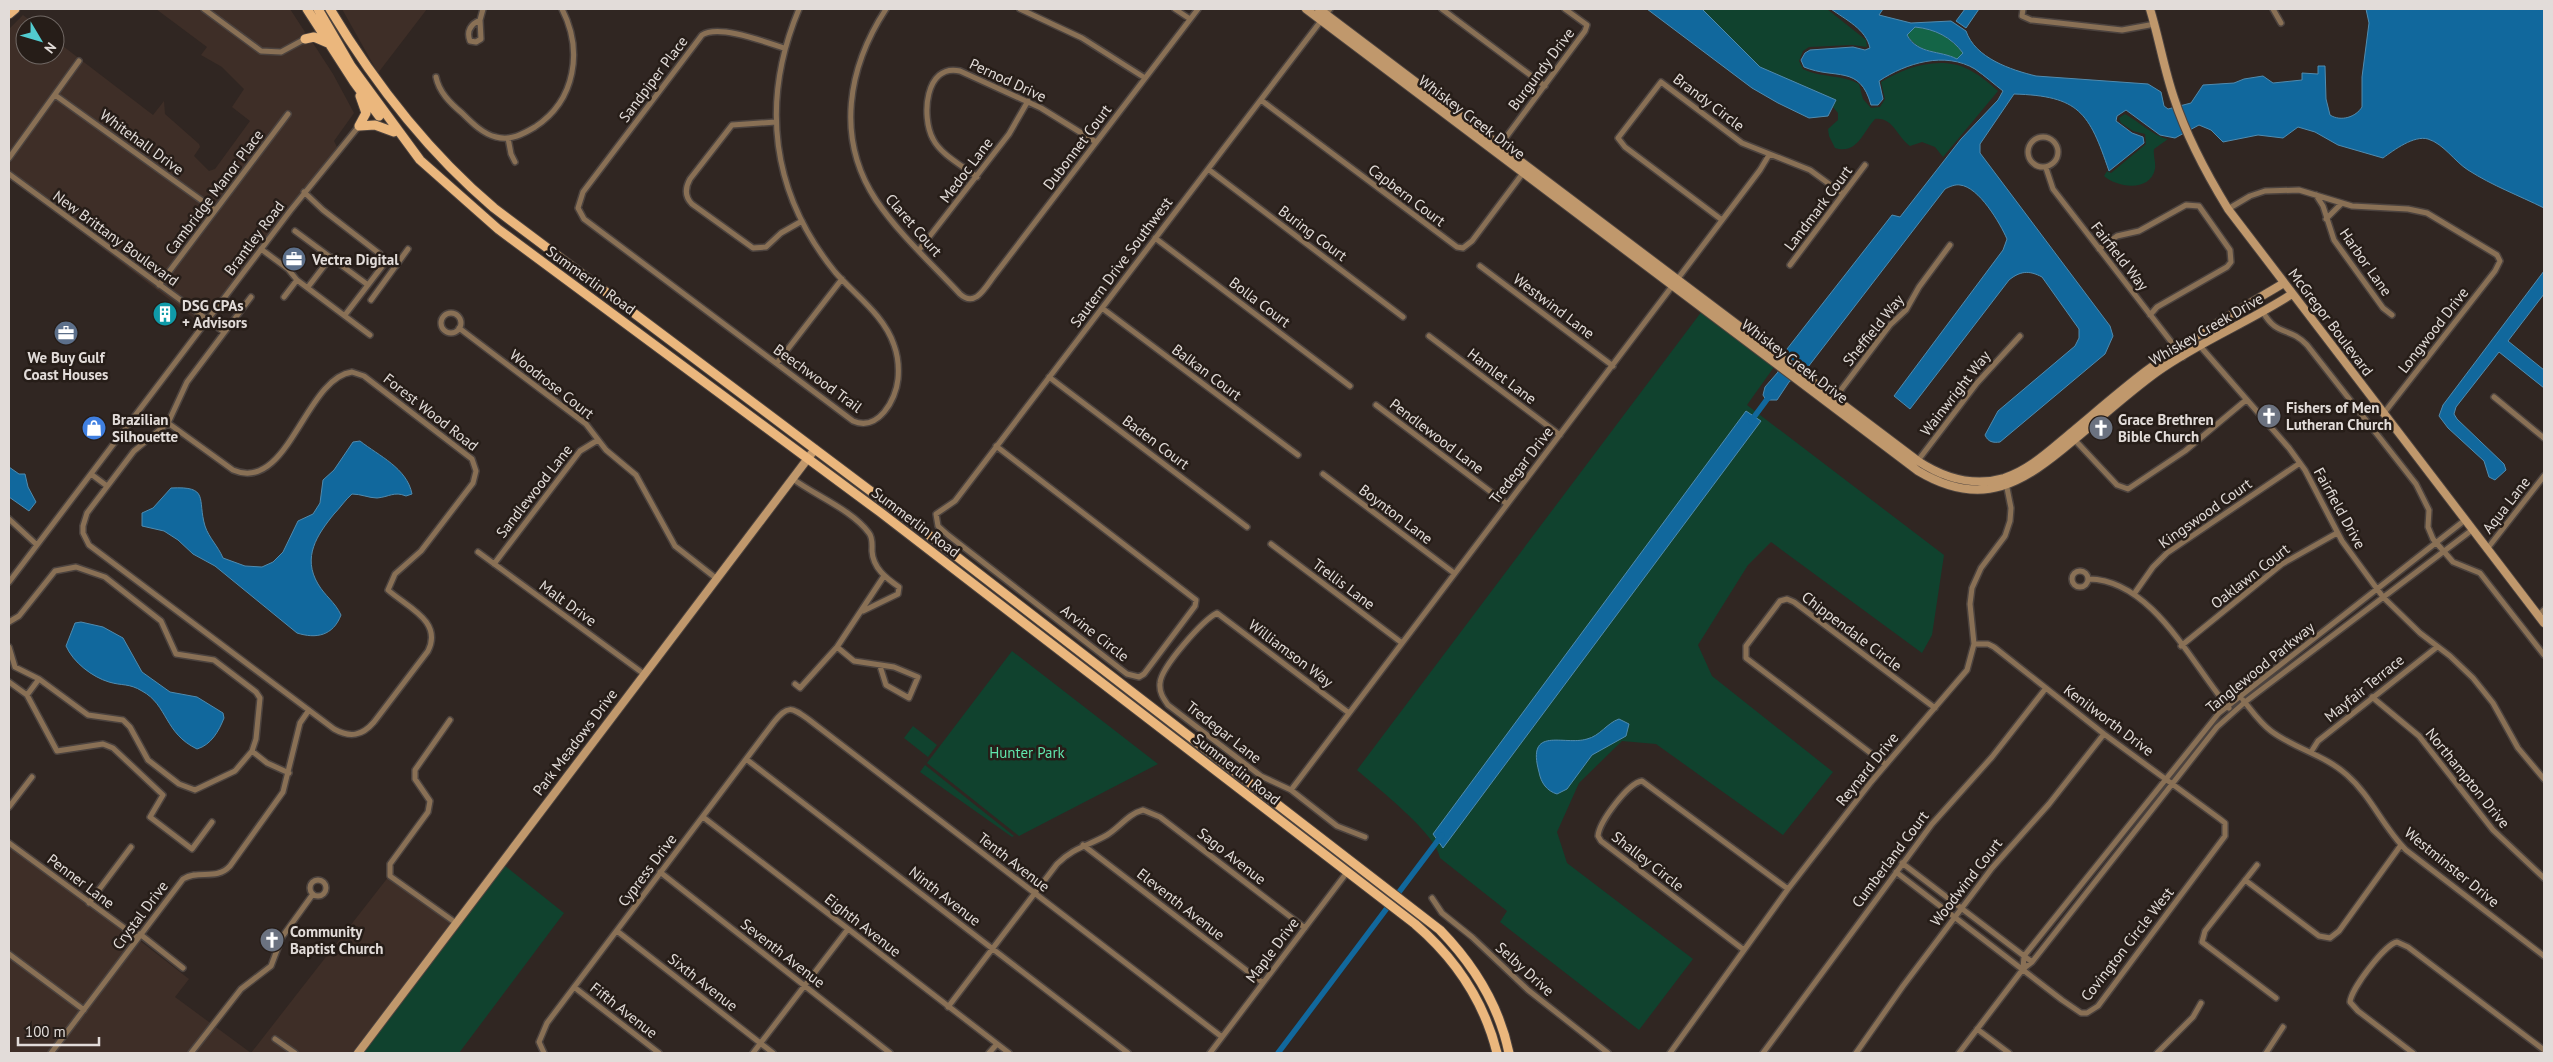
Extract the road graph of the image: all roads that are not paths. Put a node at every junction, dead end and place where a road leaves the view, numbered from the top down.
1 (15, 9) edge
2 (204, 9) edge
3 (318, 9) edge
4 (330, 9) edge
5 (336, 9) edge
6 (483, 9) edge
7 (562, 9) edge
8 (798, 9) edge
9 (886, 9) edge
10 (1020, 9) edge
11 (1176, 9) edge
12 (1198, 9) edge
13 (1306, 9) edge
14 (1319, 9) edge
15 (1442, 9) edge
16 (1565, 9) edge
17 (2023, 9) edge
18 (2150, 9) edge
19 (2273, 9) edge
20 (309, 12) edge
21 (9, 14) edge
22 (1326, 14) edge
23 (1190, 19) junction
24 (480, 20) dead end
25 (2281, 23) dead end
26 (2155, 24) junction
27 (305, 39) junction
28 (328, 43) junction
29 (784, 48) junction
30 (80, 61) dead end
31 (436, 77) dead end
32 (1145, 78) junction
33 (354, 82) junction
34 (1545, 86) junction
35 (55, 95) junction
36 (1261, 100) junction
37 (1028, 101) junction
38 (395, 106) junction
39 (288, 114) dead end
40 (776, 122) junction
41 (359, 126) junction
42 (394, 132) junction
43 (508, 138) junction
44 (1096, 142) junction
45 (1498, 149) junction
46 (1769, 155) junction
47 (9, 158) edge
48 (420, 160) junction
49 (515, 162) dead end
50 (1865, 166) dead end
51 (2046, 168) junction
52 (1208, 169) junction
53 (1523, 173) junction
54 (9, 174) edge
55 (977, 177) junction
56 (304, 192) junction
57 (1843, 194) junction
58 (2316, 195) junction
59 (2341, 204) junction
60 (578, 208) joint
61 (2228, 209) junction
62 (215, 210) junction
63 (2326, 219) junction
64 (1722, 220) junction
65 (802, 221) junction
66 (295, 231) dead end
67 (1155, 238) junction
68 (1950, 245) dead end
69 (261, 249) junction
70 (408, 249) dead end
71 (2099, 249) junction
72 (918, 250) junction
73 (380, 254) junction
74 (330, 257) junction
75 (1790, 265) dead end
76 (396, 266) junction
77 (1480, 266) dead end
78 (842, 279) junction
79 (297, 280) junction
80 (1675, 283) junction
81 (2284, 283) junction
82 (159, 285) junction
83 (368, 285) junction
84 (308, 287) junction
85 (2292, 294) junction
86 (251, 297) dead end
87 (284, 297) dead end
88 (973, 299) joint
89 (371, 300) dead end
90 (1102, 308) junction
91 (2263, 312) junction
92 (2150, 314) junction
93 (345, 315) junction
94 (2392, 315) dead end
95 (1403, 317) dead end
96 (208, 321) junction
97 (459, 328) dead end
98 (224, 332) junction
99 (370, 335) dead end
100 (1429, 336) dead end
101 (2020, 336) dead end
102 (2192, 338) junction
103 (2199, 347) junction
104 (2176, 349) junction
105 (2182, 356) junction
106 (777, 364) junction
107 (1613, 366) junction
108 (1049, 377) junction
109 (1350, 386) dead end
110 (2494, 397) dead end
111 (2246, 400) junction
112 (1832, 401) junction
113 (1376, 405) dead end
114 (2384, 413) junction
115 (168, 423) junction
116 (1560, 435) junction
117 (2072, 437) junction
118 (2544, 438) edge
119 (598, 440) junction
120 (996, 446) junction
121 (815, 449) junction
122 (1298, 455) dead end
123 (809, 458) junction
124 (2300, 462) junction
125 (1915, 464) junction
126 (91, 474) junction
127 (1323, 474) dead end
128 (2544, 476) edge
129 (793, 479) junction
130 (2005, 481) junction
131 (107, 486) junction
132 (1507, 504) junction
133 (936, 514) joint
134 (9, 519) edge
135 (2465, 520) junction
136 (1248, 527) dead end
137 (2472, 530) junction
138 (2337, 533) junction
139 (37, 544) junction
140 (1271, 544) dead end
141 (2437, 544) junction
142 (2487, 549) junction
143 (2443, 551) junction
144 (478, 552) dead end
145 (494, 564) junction
146 (1454, 574) junction
147 (884, 576) junction
148 (717, 579) junction
149 (2089, 579) dead end
150 (9, 582) edge
151 (2377, 590) junction
152 (2134, 594) junction
153 (2382, 597) junction
154 (863, 611) junction
155 (1217, 613) joint
156 (2541, 613) edge
157 (9, 622) edge
158 (2544, 623) edge
159 (1402, 644) junction
160 (1974, 644) junction
161 (2181, 646) junction
162 (2437, 646) junction
163 (9, 647) edge
164 (837, 647) junction
165 (2544, 655) edge
166 (880, 666) junction
167 (644, 674) junction
168 (39, 679) junction
169 (9, 682) edge
170 (795, 684) dead end
171 (2046, 688) junction
172 (27, 695) junction
173 (2240, 696) junction
174 (2372, 697) junction
175 (2245, 702) junction
176 (2228, 706) junction
177 (1935, 708) junction
178 (790, 709) joint
179 (309, 710) junction
180 (2233, 712) junction
181 (1349, 713) junction
182 (450, 720) dead end
183 (2104, 734) junction
184 (252, 751) junction
185 (2310, 752) junction
186 (746, 759) junction
187 (1885, 764) junction
188 (289, 773) junction
189 (32, 777) dead end
190 (2166, 778) junction
191 (2544, 780) edge
192 (2173, 783) junction
193 (1291, 790) junction
194 (9, 807) edge
195 (702, 817) junction
196 (212, 822) dead end
197 (2225, 824) joint
198 (1364, 837) dead end
199 (2120, 839) junction
200 (9, 843) edge
201 (1083, 844) junction
202 (2126, 844) junction
203 (2401, 845) junction
204 (131, 846) dead end
205 (1354, 862) junction
206 (1902, 863) junction
207 (2257, 865) dead end
208 (1347, 871) junction
209 (660, 872) junction
210 (1896, 872) junction
211 (2544, 878) edge
212 (2245, 880) junction
213 (1788, 889) junction
214 (1034, 893) junction
215 (313, 894) dead end
216 (2071, 897) junction
217 (1432, 898) dead end
218 (89, 903) junction
219 (2078, 903) junction
220 (1962, 908) junction
221 (1955, 917) junction
222 (456, 923) junction
223 (1305, 928) junction
224 (848, 929) junction
225 (617, 931) junction
226 (139, 936) junction
227 (992, 949) junction
228 (1744, 950) junction
229 (9, 954) edge
230 (2024, 956) junction
231 (2544, 956) edge
232 (2032, 962) junction
233 (182, 968) dead end
234 (2023, 969) junction
235 (1263, 983) junction
236 (804, 986) junction
237 (574, 987) junction
238 (2276, 998) dead end
239 (2201, 1002) dead end
240 (948, 1006) junction
241 (84, 1010) junction
242 (2283, 1027) dead end
243 (1977, 1029) junction
244 (1222, 1037) junction
245 (275, 1039) dead end
246 (761, 1044) junction
247 (996, 1044) junction
248 (2544, 1050) edge
249 (51, 1053) edge
250 (191, 1053) edge
251 (295, 1053) edge
252 (358, 1053) edge
253 (544, 1053) edge
254 (659, 1053) edge
255 (753, 1053) edge
256 (773, 1053) edge
257 (890, 1053) edge
258 (989, 1053) edge
259 (1009, 1053) edge
260 (1128, 1053) edge
261 (1210, 1053) edge
262 (1498, 1053) edge
263 (1509, 1053) edge
264 (1608, 1053) edge
265 (1670, 1053) edge
266 (1763, 1053) edge
267 (1856, 1053) edge
268 (1959, 1053) edge
269 (2009, 1053) edge
270 (2157, 1053) edge
271 (2266, 1053) edge
272 (2413, 1053) edge

1 - 21 main road
2 - 27 street
3 - 48 main road, Summerlin Road
4 - 38 main road, Summerlin Road
5 - 38 main road
6 - 24 street
7 - 43 street
8 - 29 street, Beechwood Trail
9 - 72 street, Claret Court
10 - 32 street
11 - 23 street
12 - 23 street, Dubonnet Court
13 - 22 street, Whiskey Creek Drive
14 - 22 street, Whiskey Creek Drive
15 - 34 street
16 - 34 street, Burgundy Drive
17 - 26 street
18 - 26 street, McGregor Boulevard
19 - 25 street
20 - 27 main road
20 - 28 main road
22 - 36 street, Sautern Drive Southwest
22 - 45 street, Whiskey Creek Drive
23 - 32 street, Dubonnet Court
26 - 61 street, McGregor Boulevard
27 - 28 main road
28 - 33 main road
29 - 40 street, Beechwood Trail
29 - 60 street, Sandpiper Place
30 - 35 street
31 - 43 street
32 - 44 street, Dubonnet Court
33 - 41 main road
33 - 42 main road
34 - 45 street, Burgundy Drive
35 - 47 street
35 - 62 street, Whitehall Drive
36 - 52 street, Sautern Drive Southwest
36 - 53 street, Capbern Court
37 - 44 street, Pernod Drive
37 - 55 street, Medoc Lane
37 - 55 street, Pernod Drive
38 - 121 main road, Summerlin Road
39 - 62 street, Cambridge Manor Place
40 - 65 street, Beechwood Trail
40 - 65 street
41 - 42 main road
41 - 56 street, Brantley Road
42 - 48 main road
43 - 49 street
44 - 88 street, Dubonnet Court
45 - 53 street, Whiskey Creek Drive
45 - 80 street, Whiskey Creek Drive
46 - 57 street, Brandy Circle
46 - 64 street, Tredegar Drive
46 - 64 street, Brandy Circle
48 - 123 main road, Summerlin Road
50 - 57 street, Landmark Court
51 - 51 street, Fairfield Way
51 - 71 street, Fairfield Way
52 - 67 street, Sautern Drive Southwest
52 - 95 street, Buring Court
53 - 80 street, Whiskey Creek Drive
54 - 82 street, New Brittany Boulevard
55 - 72 street, Medoc Lane
56 - 69 street, Brantley Road
56 - 73 street
57 - 75 street, Landmark Court
58 - 59 street
58 - 61 street
58 - 63 street, Harbor Lane
59 - 63 street, Harbor Lane
59 - 114 street, Longwood Drive
60 - 106 street, Beechwood Trail
61 - 81 street, McGregor Boulevard
62 - 82 street, Cambridge Manor Place
63 - 94 street, Harbor Lane
64 - 80 street, Tredegar Drive
65 - 78 street, Beechwood Trail
66 - 74 street
67 - 90 street, Sautern Drive Southwest
67 - 109 street, Bolla Court
68 - 112 street, Sheffield Way
69 - 79 street
69 - 96 street, Brantley Road
70 - 76 street
71 - 92 street, Fairfield Way
71 - 92 street
72 - 88 street, Claret Court
73 - 76 street
73 - 83 street
74 - 83 street
74 - 84 street
76 - 89 street
77 - 107 street, Westwind Lane
78 - 106 street
78 - 106 street, Beechwood Trail
79 - 84 street
79 - 87 street
80 - 107 street, Tredegar Drive
80 - 112 street, Whiskey Creek Drive
81 - 85 street, McGregor Boulevard
81 - 102 street, Whiskey Creek Drive
82 - 96 street, New Brittany Boulevard
83 - 93 street
84 - 93 street
85 - 91 street, Whiskey Creek Drive
85 - 114 street, McGregor Boulevard
86 - 98 street
90 - 108 street, Sautern Drive Southwest
90 - 122 street, Balkan Court
91 - 103 street, Whiskey Creek Drive
91 - 141 street
92 - 104 street, Fairfield Way
93 - 99 street
96 - 98 street, New Brittany Boulevard
96 - 126 street, Brantley Road
97 - 119 street, Woodrose Court
98 - 115 street
100 - 116 street, Hamlet Lane
101 - 125 street, Wainwright Way
102 - 103 street, Fairfield Drive
102 - 104 street, Whiskey Creek Drive
103 - 105 street, Whiskey Creek Drive
103 - 111 street, Fairfield Drive
104 - 105 street, Fairfield Way
104 - 117 street, Whiskey Creek Drive
105 - 117 street, Whiskey Creek Drive
107 - 116 street, Tredegar Drive
108 - 120 street, Sautern Drive Southwest
108 - 136 street, Baden Court
110 - 118 street
111 - 117 street
111 - 124 street, Fairfield Drive
112 - 125 street, Whiskey Creek Drive
113 - 132 street, Pendlewood Lane
114 - 135 street, McGregor Boulevard
115 - 131 street, Forest Wood Road
115 - 179 street, Forest Wood Road
116 - 132 street, Tredegar Drive
117 - 130 street, Whiskey Creek Drive
119 - 145 street, Sandlewood Lane
119 - 148 street, Woodrose Court
120 - 133 street, Sautern Drive Southwest
120 - 133 street, Arvine Circle
121 - 123 street, Park Meadows Drive
121 - 205 main road, Summerlin Road
123 - 129 street, Park Meadows Drive
123 - 208 main road, Summerlin Road
124 - 138 street, Fairfield Drive
124 - 152 street, Kingswood Court
125 - 130 street, Whiskey Creek Drive
126 - 131 street
126 - 139 street, Brantley Road
127 - 146 street, Boynton Lane
128 - 142 street, Aqua Lane
129 - 147 street
129 - 148 street, Park Meadows Drive
130 - 160 street, Reynard Drive
131 - 179 street, Forest Wood Road
132 - 146 street, Tredegar Drive
134 - 139 street
135 - 137 street, McGregor Boulevard
135 - 141 street, Tanglewood Parkway
137 - 142 street, McGregor Boulevard
137 - 143 street, Tanglewood Parkway
138 - 151 street, Fairfield Drive
138 - 161 street, Oaklawn Court
139 - 150 street, Brantley Road
140 - 159 street, Trellis Lane
141 - 143 street
141 - 151 street, Tanglewood Parkway
142 - 156 street, McGregor Boulevard
143 - 153 street, Tanglewood Parkway
143 - 165 street
144 - 145 street, Malt Drive
145 - 167 street, Malt Drive
146 - 159 street, Tredegar Drive
147 - 154 street
147 - 154 street
148 - 167 street, Park Meadows Drive
149 - 152 street
151 - 153 street, Fairfield Drive
151 - 173 street, Tanglewood Parkway
152 - 161 street
153 - 162 street, Fairfield Drive
153 - 175 street, Tanglewood Parkway
154 - 164 street
155 - 181 street, Williamson Way
155 - 193 street, Tredegar Lane
156 - 158 street, McGregor Boulevard
157 - 184 street
159 - 181 street, Tredegar Drive
160 - 171 street, Kenilworth Drive
160 - 177 street, Reynard Drive
161 - 176 street
162 - 174 street, Mayfair Terrace
162 - 191 street, Fairfield Drive
163 - 168 street
164 - 166 street
164 - 170 street
166 - 166 street
167 - 222 street, Park Meadows Drive
168 - 172 street
168 - 184 street
169 - 172 street
171 - 183 street, Kenilworth Drive
171 - 206 street, Cumberland Court
172 - 196 street
173 - 175 street, Westminster Drive
173 - 176 street, Tanglewood Parkway
174 - 185 street, Mayfair Terrace
174 - 211 street, Northampton Drive
175 - 180 street, Tanglewood Parkway
175 - 185 street, Westminster Drive
176 - 180 street
176 - 190 street, Tanglewood Parkway
177 - 187 street, Reynard Drive
177 - 187 street, Chippendale Circle
178 - 186 street, Cypress Drive
178 - 214 street, Tenth Avenue
179 - 188 street, Crystal Drive
180 - 192 street, Tanglewood Parkway
181 - 193 street, Tredegar Drive
182 - 222 street
183 - 190 street, Kenilworth Drive
183 - 220 street, Woodwind Court
184 - 188 street
185 - 203 street, Westminster Drive
186 - 195 street, Cypress Drive
186 - 227 street, Ninth Avenue
187 - 213 street, Reynard Drive
188 - 226 street, Crystal Drive
189 - 194 street
190 - 192 street, Kenilworth Drive
190 - 199 street, Tanglewood Parkway
192 - 197 street, Kenilworth Drive
192 - 202 street, Tanglewood Parkway
193 - 198 street, Tredegar Lane
195 - 209 street, Cypress Drive
195 - 224 street, Eighth Avenue
197 - 234 street, Covington Circle West
199 - 202 street
199 - 216 street, Tanglewood Parkway
200 - 218 street, Penner Lane
201 - 214 street
201 - 223 street, Sago Avenue
201 - 235 street, Eleventh Avenue
202 - 219 street, Tanglewood Parkway
203 - 212 street
203 - 231 street, Westminster Drive
204 - 218 street
205 - 208 street, Maple Drive
205 - 263 main road, Summerlin Road
206 - 210 street, Cumberland Court
206 - 220 street
207 - 212 street
208 - 223 street, Maple Drive
208 - 262 main road, Summerlin Road
209 - 225 street, Cypress Drive
209 - 236 street, Seventh Avenue
210 - 221 street
210 - 266 street, Cumberland Court
212 - 238 street
213 - 228 street, Reynard Drive
213 - 228 street, Shalley Circle
214 - 227 street
214 - 244 street, Tenth Avenue
215 - 250 street
216 - 219 street
216 - 230 street, Tanglewood Parkway
217 - 264 street, Selby Drive
218 - 226 street, Penner Lane
219 - 232 street, Tanglewood Parkway
220 - 221 street, Woodwind Court
220 - 230 street
221 - 234 street
221 - 267 street, Woodwind Court
222 - 252 street, Park Meadows Drive
223 - 235 street, Maple Drive
224 - 236 street
224 - 240 street, Eighth Avenue
225 - 237 street, Cypress Drive
225 - 246 street, Sixth Avenue
226 - 233 street, Penner Lane
226 - 241 street, Crystal Drive
227 - 240 street
227 - 260 street, Ninth Avenue
228 - 265 street, Reynard Drive
229 - 241 street
230 - 232 street
230 - 234 street
232 - 234 street, Tanglewood Parkway
234 - 243 street, Tanglewood Parkway
235 - 244 street, Maple Drive
236 - 246 street
236 - 257 street, Seventh Avenue
237 - 253 street, Cypress Drive
237 - 254 street, Fifth Avenue
239 - 270 street
240 - 247 street, Eighth Avenue
241 - 249 street, Crystal Drive
242 - 271 street
243 - 268 street, Tanglewood Parkway
243 - 269 street
244 - 261 street, Maple Drive
245 - 251 street
246 - 255 street
246 - 256 street, Sixth Avenue
247 - 258 street
247 - 259 street, Eighth Avenue
248 - 272 street

